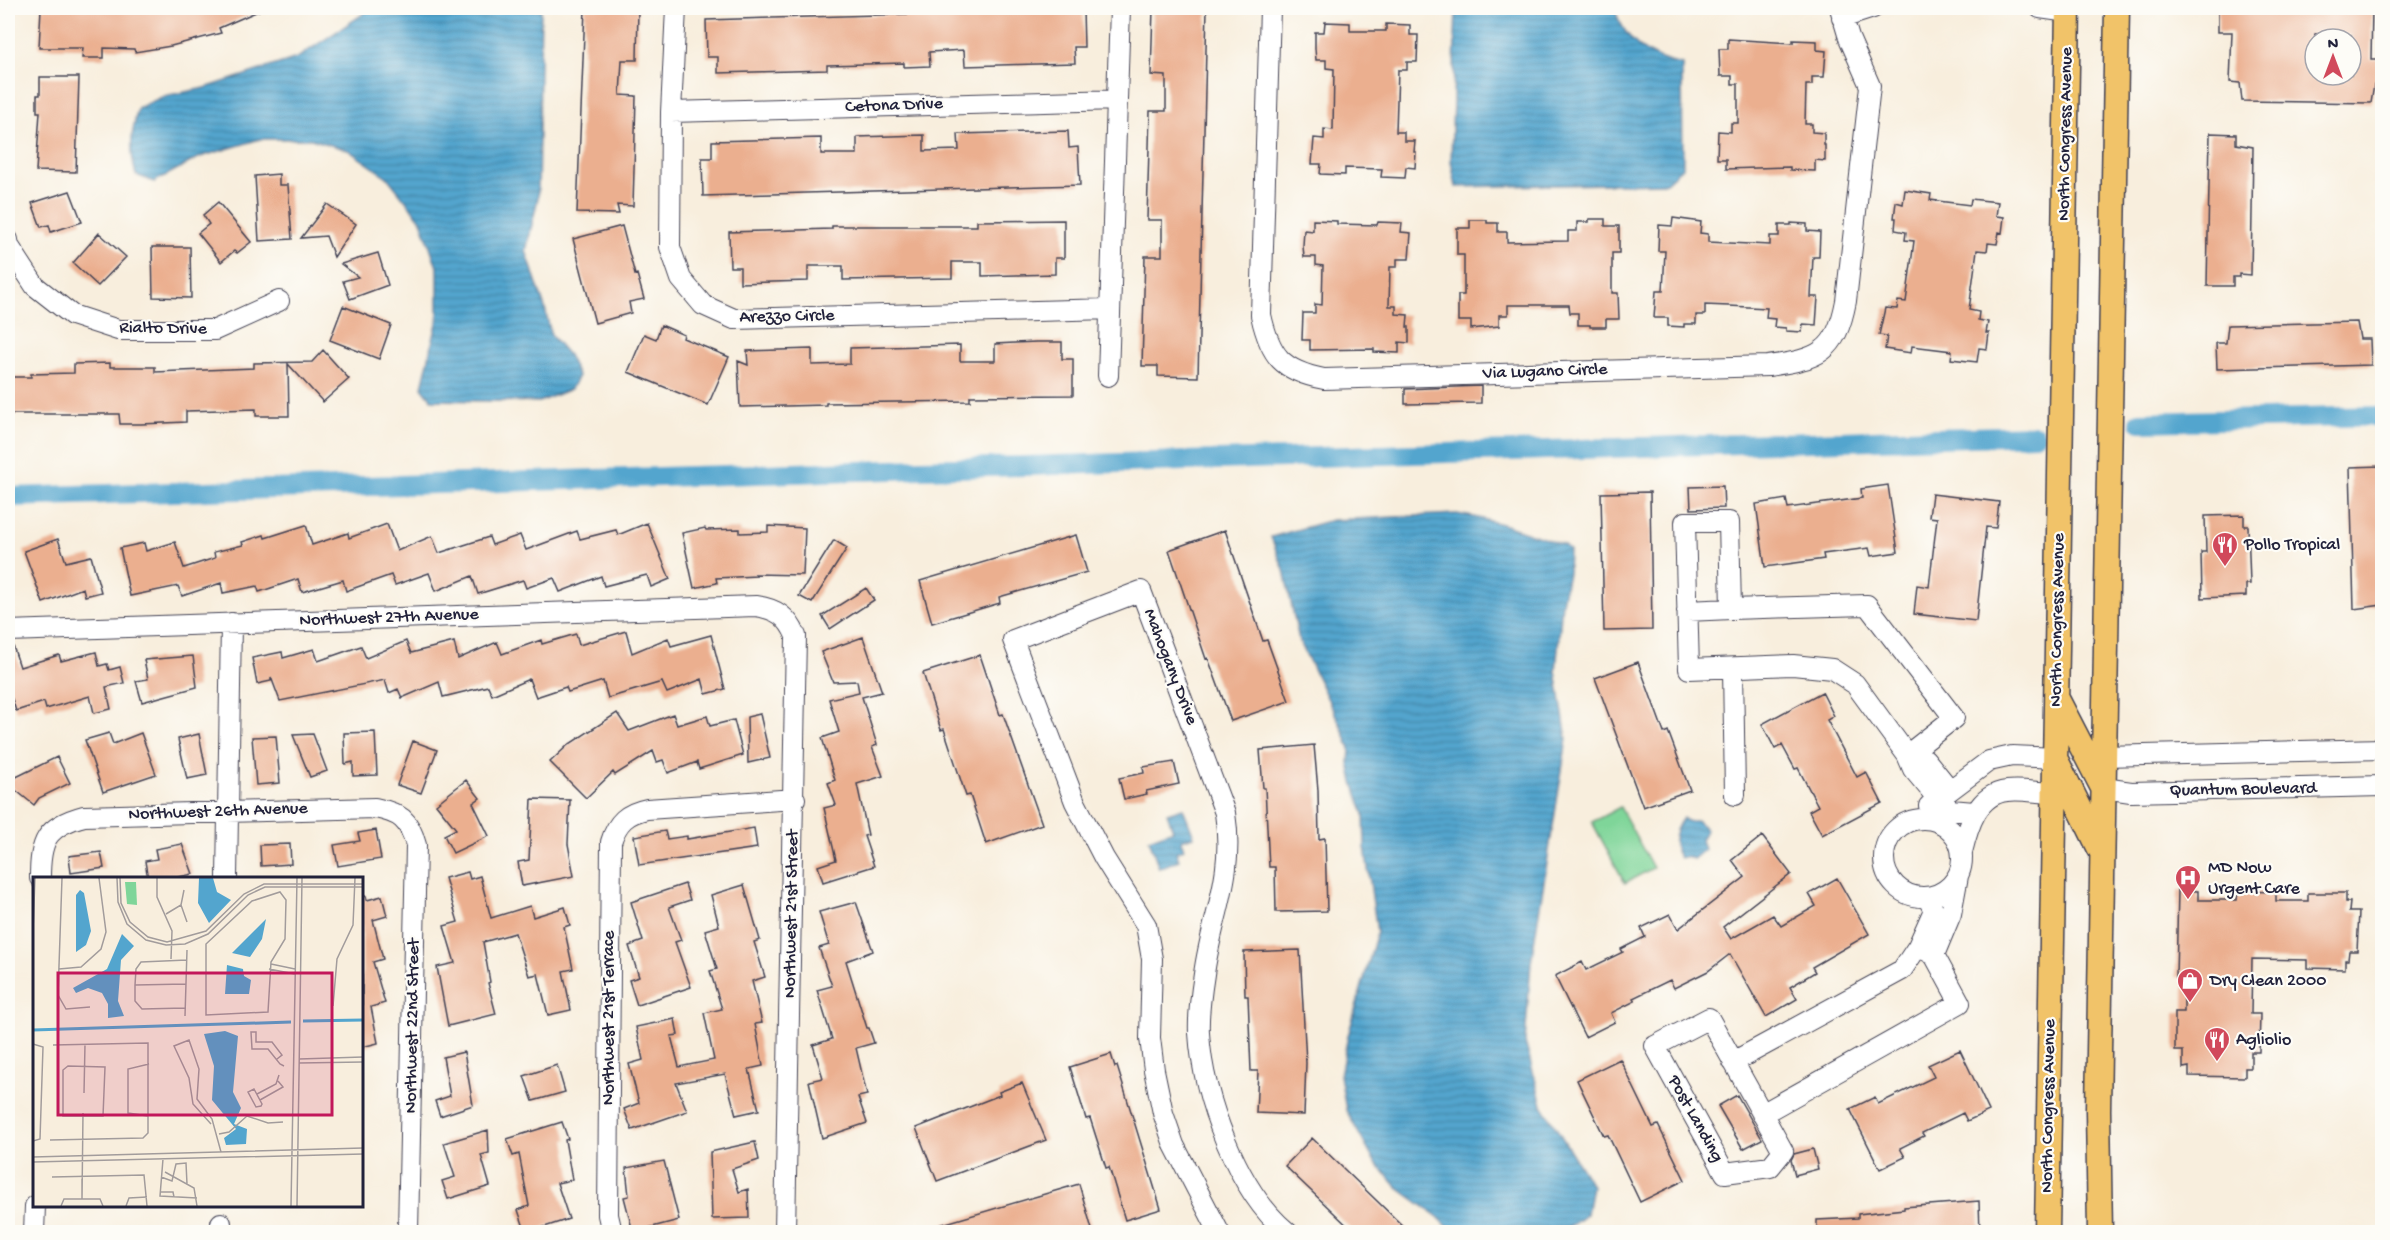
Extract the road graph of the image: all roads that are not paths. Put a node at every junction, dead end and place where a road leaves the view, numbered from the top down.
1 (676, 8) edge
2 (1120, 8) edge
3 (1270, 8) edge
4 (1873, 8) edge
5 (2040, 8) edge
6 (2101, 8) edge
7 (2068, 10) edge
8 (1841, 13) edge
9 (2117, 17) edge
10 (1117, 100) junction
11 (671, 112) junction
12 (8, 240) edge
13 (279, 301) dead end
14 (1109, 309) junction
15 (1108, 376) dead end
16 (770, 608) joint
17 (1731, 609) junction
18 (1687, 610) junction
19 (231, 623) junction
20 (8, 631) edge
21 (1732, 668) junction
22 (2056, 697) junction
23 (2382, 749) edge
24 (1907, 754) junction
25 (2104, 756) junction
26 (2055, 758) junction
27 (2382, 786) edge
28 (2104, 788) junction
29 (2055, 793) junction
30 (1944, 794) junction
31 (1735, 795) dead end
32 (795, 799) junction
33 (229, 811) junction
34 (1974, 812) junction
35 (407, 822) joint
36 (1909, 822) junction
37 (1962, 852) junction
38 (2102, 854) junction
39 (1958, 876) junction
40 (39, 877) edge
41 (227, 877) edge
42 (1928, 897) junction
43 (1926, 951) junction
44 (1733, 1062) junction
45 (1762, 1114) junction
46 (34, 1207) edge
47 (34, 1233) edge
48 (408, 1233) edge
49 (612, 1233) edge
50 (785, 1233) edge
51 (1219, 1233) edge
52 (1287, 1233) edge
53 (2047, 1233) edge
54 (2100, 1233) edge

1 - 11 street, Arezzo Circle
2 - 10 street
3 - 8 street, Via Lugano Circle
4 - 8 street, Via Lugano Circle
5 - 7 street
6 - 9 main road
7 - 22 main road, North Congress Avenue
9 - 25 main road
10 - 11 street, Cetona Drive
10 - 14 street
11 - 14 street, Arezzo Circle
12 - 13 street, Rialto Drive
14 - 15 street
16 - 19 street, Northwest 27th Avenue
16 - 32 street, Northwest 21st Street
17 - 18 street
17 - 18 street
17 - 24 street
18 - 21 street
19 - 20 street, Northwest 27th Avenue
19 - 33 street
21 - 24 street
21 - 31 street
22 - 26 main road, North Congress Avenue
22 - 28 main road
23 - 25 street, Quantum Boulevard
24 - 30 street
25 - 28 main road
26 - 29 main road, North Congress Avenue
26 - 30 street
26 - 38 main road
27 - 28 street, Quantum Boulevard
28 - 38 main road
29 - 34 street
29 - 53 main road, North Congress Avenue
30 - 34 street
30 - 36 street
32 - 49 street, Northwest 21st Terrace
32 - 50 street, Northwest 21st Street
33 - 35 street, Northwest 26th Avenue
33 - 40 street, Northwest 26th Avenue
33 - 41 street
34 - 37 street
35 - 48 street, Northwest 22nd Street
36 - 37 street
36 - 42 street
37 - 39 street
38 - 54 main road
39 - 42 street
39 - 43 street
42 - 43 street
43 - 44 street
43 - 45 street
44 - 45 street, Post Landing
44 - 45 street, Post Landing
46 - 47 street
51 - 52 street, Mahogany Drive

